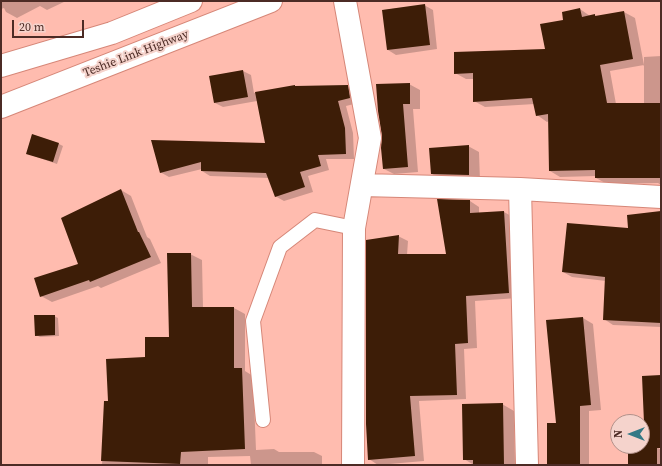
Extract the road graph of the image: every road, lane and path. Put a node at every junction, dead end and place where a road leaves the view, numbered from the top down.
1 (191, 1) edge
2 (271, 1) edge
3 (346, 1) edge
4 (1, 66) edge
5 (1, 107) edge
6 (362, 185) junction
7 (520, 189) junction
8 (661, 197) edge
9 (354, 228) junction
10 (263, 420) dead end
11 (353, 465) edge
12 (527, 465) edge

1 - 4 street
2 - 5 street, Teshie Link Highway
3 - 6 street
6 - 7 street
6 - 9 street
7 - 8 street
7 - 12 street
9 - 10 lane
9 - 11 street

